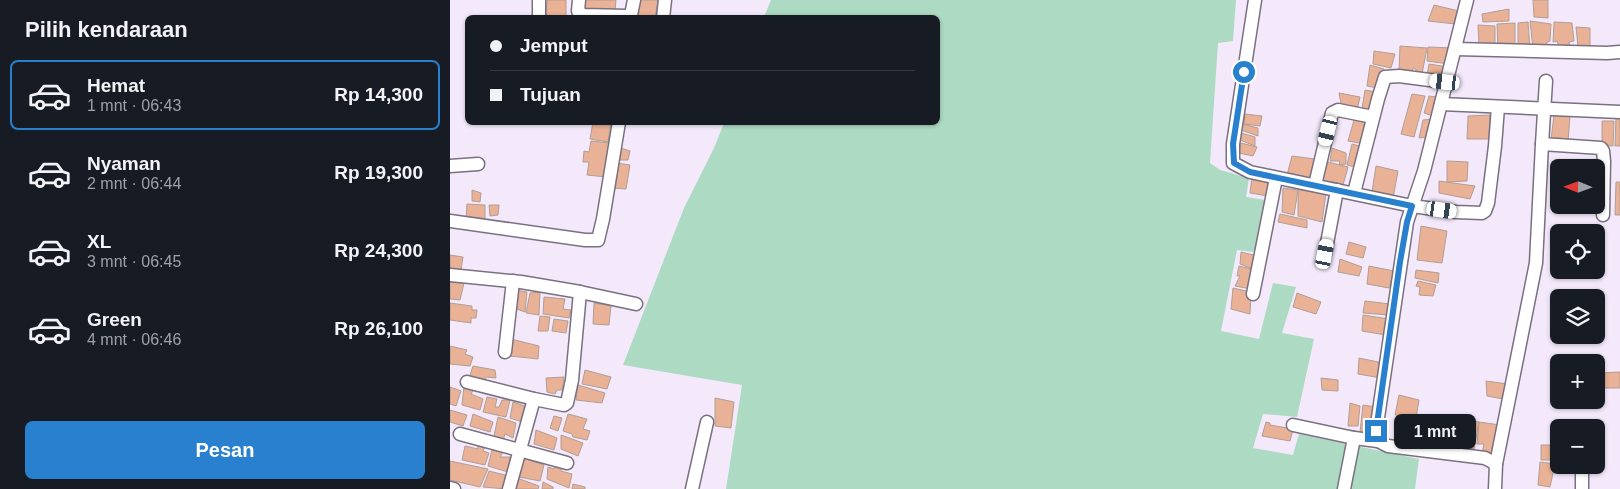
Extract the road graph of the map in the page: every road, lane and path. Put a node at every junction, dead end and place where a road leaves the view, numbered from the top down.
1 (539, 0) edge
2 (579, 0) edge
3 (634, 0) edge
4 (665, 0) edge
5 (1255, 0) edge
6 (1466, 0) edge
7 (539, 15) edge
8 (583, 15) edge
9 (631, 15) edge
10 (663, 15) edge
11 (1454, 49) junction
12 (1620, 52) edge
13 (1546, 81) dead end
14 (1445, 82) junction
15 (1441, 104) junction
16 (1498, 107) junction
17 (1543, 109) junction
18 (1620, 112) edge
19 (1373, 117) junction
20 (618, 125) edge
21 (1542, 144) junction
22 (478, 164) dead end
23 (450, 166) edge
24 (1276, 178) junction
25 (1315, 186) junction
26 (1337, 190) junction
27 (1354, 193) junction
28 (1412, 206) junction
29 (1603, 215) dead end
30 (450, 221) edge
31 (1325, 254) dead end
32 (450, 276) edge
33 (513, 281) junction
34 (580, 292) junction
35 (1253, 294) dead end
36 (636, 304) dead end
37 (505, 352) dead end
38 (467, 382) dead end
39 (534, 399) junction
40 (706, 422) dead end
41 (1293, 425) dead end
42 (460, 434) dead end
43 (1354, 438) junction
44 (1378, 441) junction
45 (520, 450) junction
46 (567, 463) dead end
47 (1496, 464) junction
48 (1582, 474) edge
49 (450, 488) edge
50 (454, 489) edge
51 (509, 489) edge
52 (692, 489) edge
53 (1344, 489) edge
54 (1495, 489) edge
55 (1582, 489) edge

1 - 7 street
2 - 8 street
3 - 9 street
4 - 10 street
5 - 24 street
6 - 11 street
11 - 12 street
11 - 14 street
13 - 17 street
14 - 15 street
14 - 19 street
15 - 16 street
15 - 28 street
16 - 17 street
16 - 28 street
17 - 18 street
17 - 21 street
19 - 25 street
19 - 27 street
20 - 30 street
21 - 29 street
21 - 47 street
22 - 23 street
24 - 25 street
24 - 35 street
25 - 26 street
26 - 27 street
26 - 31 street
27 - 28 street
28 - 44 street
32 - 33 street
33 - 34 street
33 - 37 street
34 - 36 street
34 - 39 street
38 - 39 street
39 - 45 street
40 - 52 street
41 - 43 street
42 - 45 street
43 - 44 street
43 - 53 street
44 - 47 street
45 - 46 street
45 - 51 street
47 - 54 street
48 - 55 street
49 - 50 street

